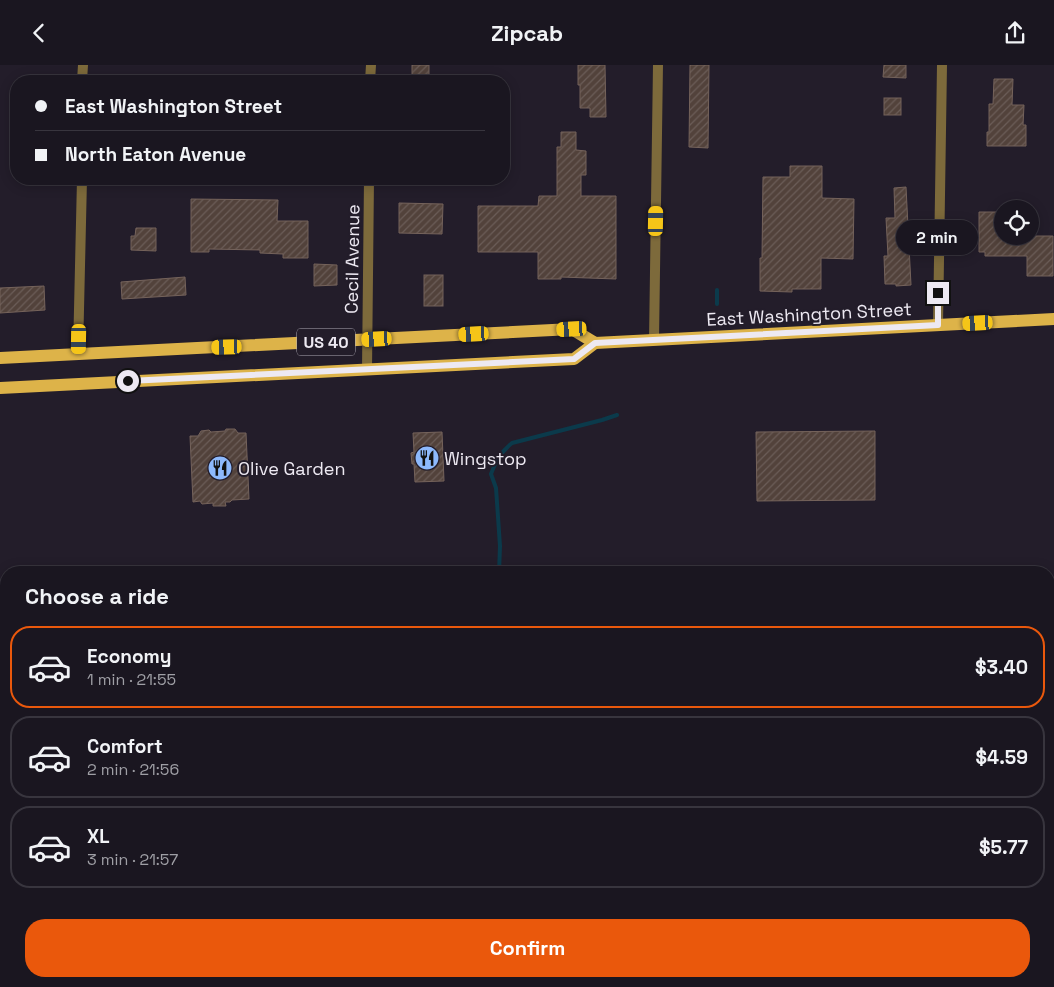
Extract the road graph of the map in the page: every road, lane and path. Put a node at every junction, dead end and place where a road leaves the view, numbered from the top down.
1 (658, 65) edge
2 (942, 65) edge
3 (82, 185) edge
4 (369, 185) edge
5 (1054, 319) edge
6 (938, 325) junction
7 (367, 339) junction
8 (654, 340) junction
9 (595, 343) junction
10 (78, 353) junction
11 (0, 357) edge
12 (367, 369) junction
13 (0, 388) edge

1 - 8 street
2 - 6 street
3 - 10 street
4 - 7 street, Cecil Avenue
5 - 6 main road, East Washington Street
6 - 8 main road, East Washington Street
7 - 9 main road, US 40
7 - 10 main road, US 40
7 - 12 street, Cecil Avenue
8 - 9 main road, East Washington Street
9 - 12 main road, US 40
10 - 11 main road, US 40
12 - 13 main road, US 40

